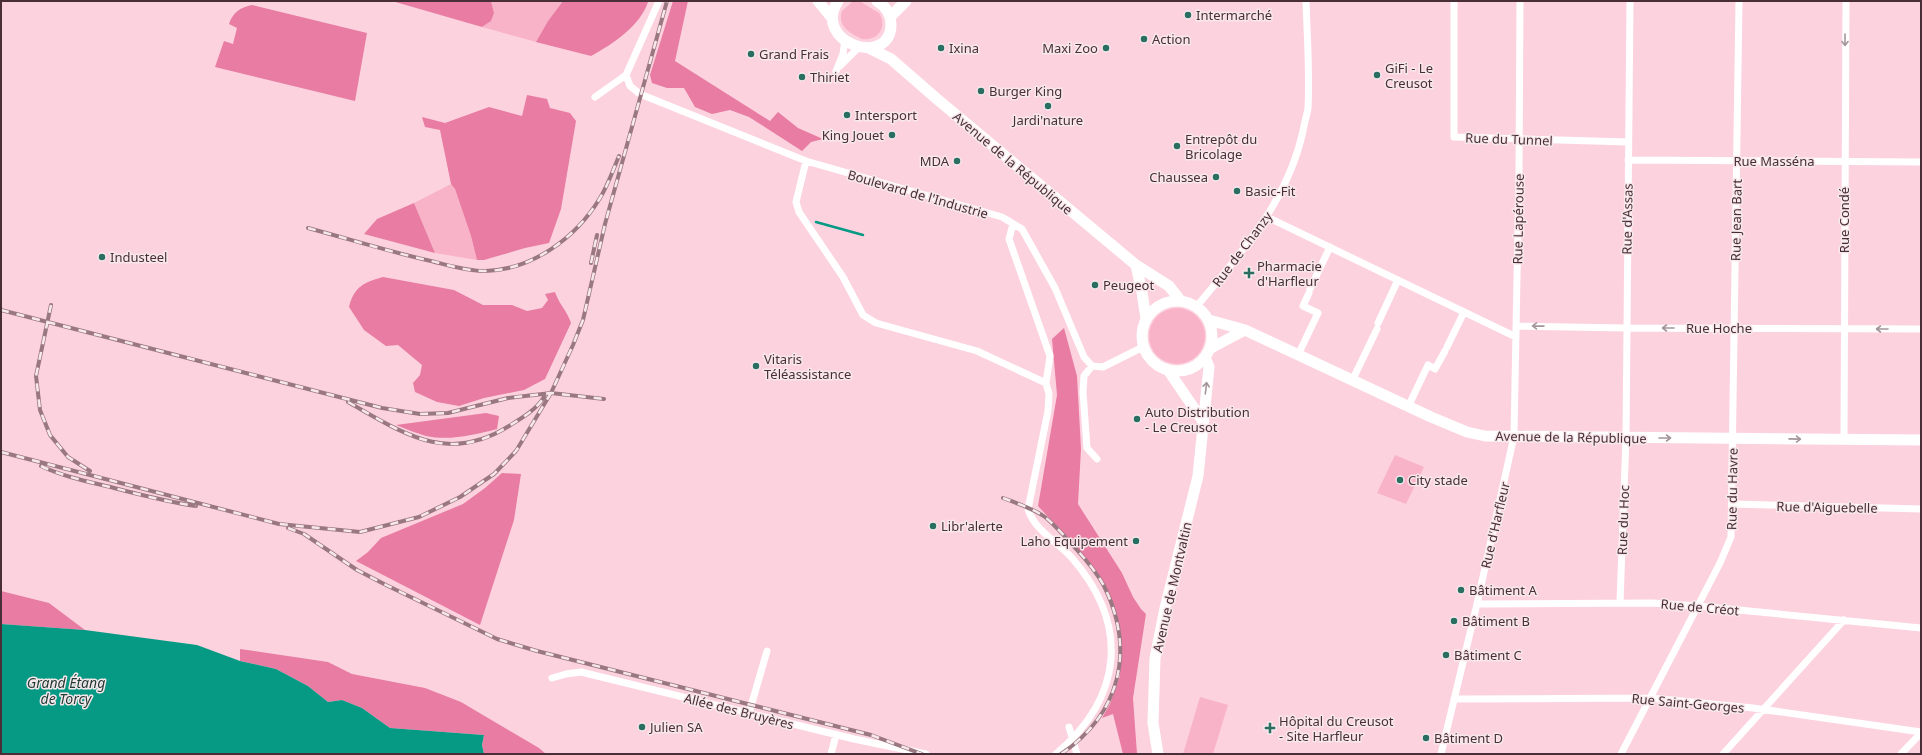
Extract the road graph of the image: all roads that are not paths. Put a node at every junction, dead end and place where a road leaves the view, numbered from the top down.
1 (659, 1) edge
2 (818, 1) edge
3 (838, 1) edge
4 (906, 1) edge
5 (1306, 1) edge
6 (1454, 1) edge
7 (1520, 1) edge
8 (1630, 1) edge
9 (1739, 1) edge
10 (1846, 1) edge
11 (882, 2) edge
12 (890, 17) junction
13 (832, 18) junction
14 (845, 39) junction
15 (885, 39) junction
16 (864, 47) junction
17 (891, 59) junction
18 (626, 75) junction
19 (595, 97) dead end
20 (1519, 140) junction
21 (1628, 142) junction
22 (1628, 160) junction
23 (806, 161) junction
24 (1844, 161) junction
25 (1737, 162) junction
26 (1921, 162) edge
27 (1267, 217) junction
28 (1013, 224) junction
29 (1330, 247) junction
30 (1136, 265) junction
31 (1398, 280) junction
32 (1180, 300) junction
33 (1197, 306) junction
34 (1464, 312) junction
35 (1146, 319) junction
36 (1209, 320) junction
37 (1516, 326) junction
38 (1626, 328) junction
39 (1735, 328) junction
40 (1245, 330) junction
41 (1844, 330) junction
42 (1921, 330) edge
43 (1516, 336) junction
44 (1143, 347) junction
45 (1208, 352) junction
46 (1298, 355) junction
47 (1092, 366) junction
48 (1168, 370) junction
49 (1352, 381) junction
50 (1046, 383) junction
51 (1408, 407) junction
52 (1202, 420) junction
53 (1514, 436) junction
54 (1626, 438) junction
55 (1733, 438) junction
56 (1844, 439) junction
57 (1921, 440) edge
58 (1097, 458) dead end
59 (1733, 504) junction
60 (1921, 509) edge
61 (1620, 603) junction
62 (1477, 604) junction
63 (1698, 606) junction
64 (1844, 620) junction
65 (1921, 628) edge
66 (767, 651) dead end
67 (552, 678) dead end
68 (1650, 698) junction
69 (1454, 699) junction
70 (1764, 709) junction
71 (749, 713) junction
72 (1070, 726) dead end
73 (1921, 732) edge
74 (836, 735) junction
75 (1073, 740) junction
76 (831, 754) edge
77 (926, 754) edge
78 (1056, 754) edge
79 (1077, 754) edge
80 (1158, 754) edge
81 (1441, 754) edge
82 (1621, 754) edge
83 (1723, 754) edge
84 (1902, 754) edge

1 - 18 street
2 - 13 street
3 - 13 street
4 - 12 street
5 - 27 street, Rue de Chanzy
6 - 20 street, Rue du Tunnel
7 - 20 street, Rue Lapérouse
8 - 21 street, Rue d'Assas
9 - 25 street, Rue Jean Bart
10 -> 24 street, Rue Condé
11 - 12 street
12 - 15 street
13 - 14 street
14 - 16 street, Avenue de la République
14 - 16 street
15 - 16 street
15 - 17 street
16 - 17 street, Avenue de la République
17 - 30 street, Avenue de la République
18 - 19 street
18 - 23 street, Boulevard de l'Industrie
20 - 21 street, Rue du Tunnel
20 - 37 street, Rue Lapérouse
21 - 22 street, Rue d'Assas
22 - 25 street, Rue Masséna
22 - 38 street, Rue d'Assas
23 - 28 street, Boulevard de l'Industrie
23 - 50 street
24 - 25 street, Rue Masséna
24 - 26 street, Rue Masséna
24 - 41 street, Rue Condé
25 - 39 street, Rue Jean Bart
27 - 29 street
27 - 33 street, Rue de Chanzy
28 - 47 street, Boulevard de l'Industrie
28 - 50 street
29 - 31 street
29 - 46 street
30 - 32 street, Avenue de la République
30 - 35 street
31 - 34 street
31 - 49 street
32 - 33 street
32 - 35 street
33 - 36 street
34 - 43 street
34 - 51 street
35 - 44 street
36 - 40 street, Avenue de la République
36 - 45 street
38 -> 37 street, Rue Hoche
37 - 43 street, Rue Lapérouse
39 -> 38 street, Rue Hoche
38 - 54 street, Rue d'Assas
39 - 41 street, Rue Hoche
39 - 55 street, Rue Jean Bart
40 - 45 street
40 - 46 street, Avenue de la République
42 -> 41 street, Rue Hoche
41 - 56 street, Rue Condé
43 - 53 street, Rue Lapérouse
44 - 47 street
44 - 48 street
45 - 48 street
52 -> 45 street, Avenue de Montvaltin
46 - 49 street, Avenue de la République
47 - 58 street
48 - 52 street
49 - 51 street, Avenue de la République
50 - 75 street
51 - 53 street, Avenue de la République
52 - 80 street, Avenue de Montvaltin
53 - 54 street, Avenue de la République
53 - 62 street, Rue d'Harfleur
54 -> 55 street, Avenue de la République
54 - 61 street, Rue du Hoc
55 -> 56 street, Avenue de la République
55 - 59 street, Rue du Havre
56 - 57 street, Avenue de la République
59 - 60 street, Rue d'Aiguebelle
59 - 63 street, Rue du Havre
61 - 62 street, Rue de Créot
61 - 63 street, Rue de Créot
62 - 69 street, Rue d'Harfleur
63 - 64 street, Rue de Créot
63 - 68 street, Rue du Havre
64 - 65 street, Rue de Créot
64 - 70 street
66 - 71 street
67 - 71 street, Allée des Bruyères
68 - 69 street, Rue Saint-Georges
68 - 70 street, Rue Saint-Georges
68 - 82 street, Rue du Havre
69 - 81 street, Rue d'Harfleur
70 - 73 street, Rue Saint-Georges
70 - 83 street
71 - 74 street, Allée des Bruyères
72 - 75 street
73 - 84 street
74 - 76 street
74 - 77 street, Allée des Bruyères
75 - 78 street
75 - 79 street

